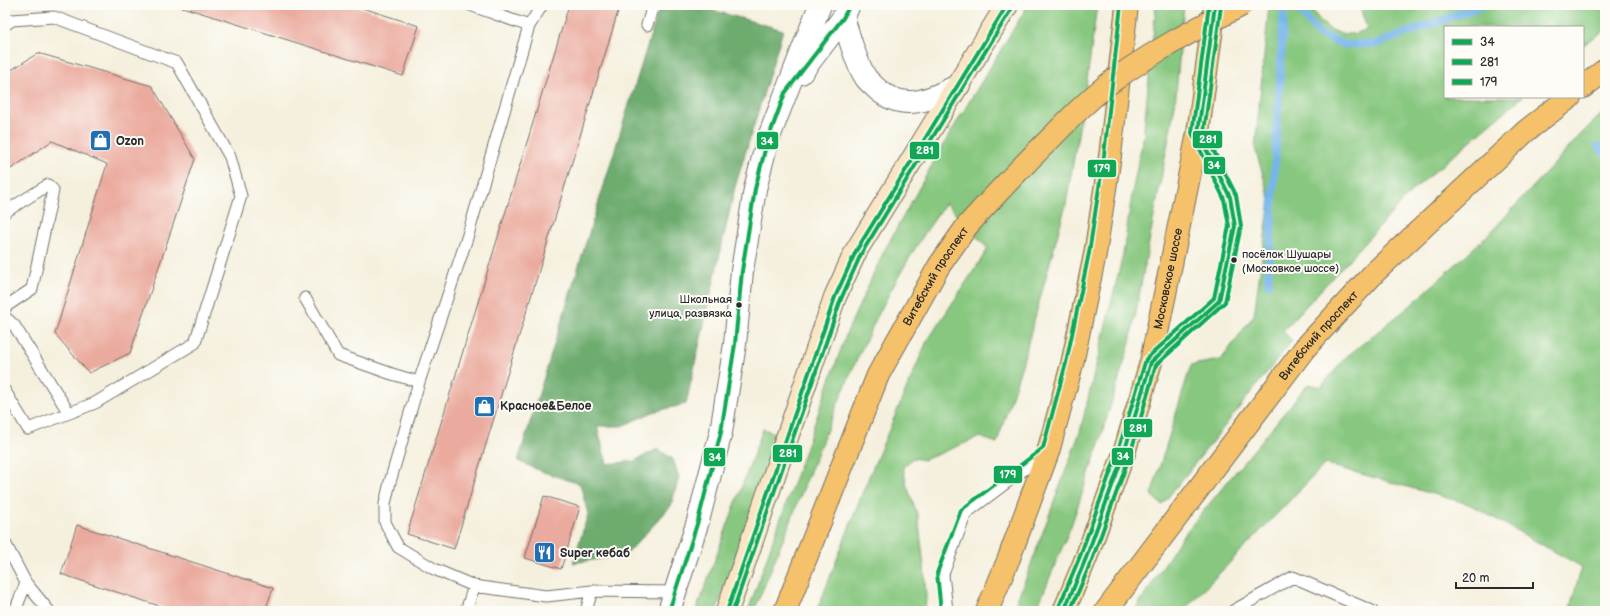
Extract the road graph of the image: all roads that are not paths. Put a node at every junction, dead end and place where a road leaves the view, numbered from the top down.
1 (470, 5) edge
2 (542, 5) edge
3 (653, 5) edge
4 (820, 5) edge
5 (1007, 5) edge
6 (1127, 5) edge
7 (1215, 5) edge
8 (1242, 5) edge
9 (846, 12) edge
10 (5, 25) edge
11 (648, 25) dead end
12 (529, 26) junction
13 (1605, 70) edge
14 (959, 85) junction
15 (1584, 86) edge
16 (785, 93) junction
17 (1569, 98) edge
18 (1198, 134) junction
19 (5, 212) edge
20 (305, 298) dead end
21 (5, 306) edge
22 (5, 317) edge
23 (1150, 362) junction
24 (419, 382) junction
25 (5, 391) edge
26 (69, 413) junction
27 (1048, 452) junction
28 (5, 543) edge
29 (26, 583) junction
30 (474, 586) junction
31 (592, 591) junction
32 (672, 602) edge
33 (15, 611) edge
34 (49, 611) edge
35 (466, 611) edge
36 (586, 611) edge
37 (727, 611) edge
38 (785, 611) edge
39 (947, 611) edge
40 (987, 611) edge
41 (1064, 611) edge
42 (1106, 611) edge
43 (1233, 611) edge
44 (1372, 611) edge

1 - 12 lane
2 - 12 lane
3 - 11 lane
4 - 16 street
5 - 14 main road
6 - 27 main road
7 - 18 main road, Московское шоссе
8 - 38 main road, Витебский проспект, bridge
9 - 14 street
9 - 16 street
10 - 26 lane
12 - 24 lane
13 - 15 main road
14 - 37 main road
16 - 32 street
17 - 42 main road, Витебский проспект
18 - 23 main road, Московское шоссе
18 - 23 lane
19 - 21 lane
20 - 24 lane
22 - 26 lane
23 - 41 main road, Московское шоссе
24 - 30 lane
25 - 26 lane
27 - 39 lane
27 - 40 main road
28 - 29 lane
29 - 33 lane
29 - 34 lane
30 - 31 lane
30 - 35 lane
31 - 32 lane
31 - 36 lane
43 - 44 lane

